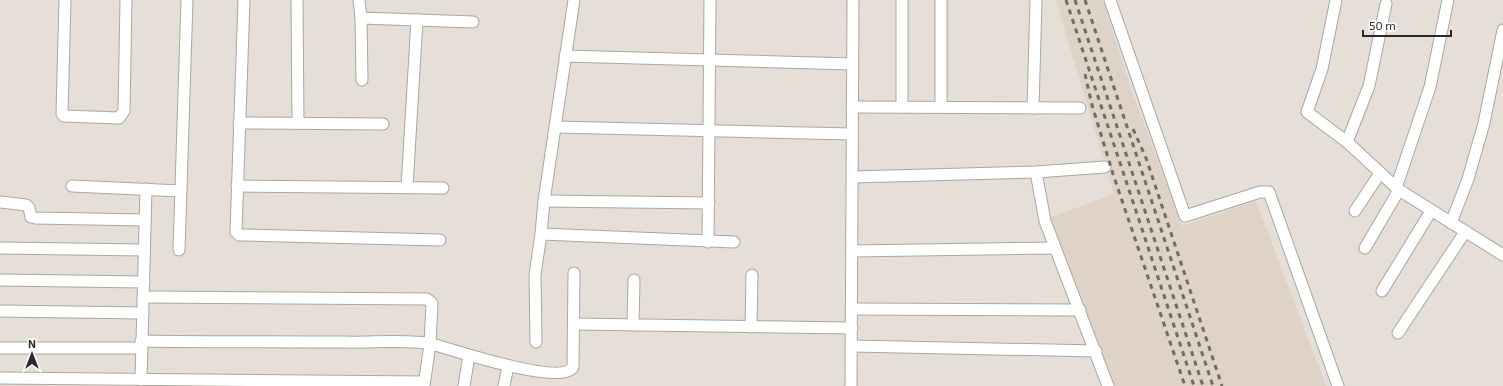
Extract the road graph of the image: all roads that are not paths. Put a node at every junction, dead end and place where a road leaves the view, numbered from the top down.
1 (65, 0) edge
2 (126, 0) edge
3 (187, 0) edge
4 (244, 0) edge
5 (296, 0) edge
6 (359, 0) edge
7 (574, 0) edge
8 (710, 0) edge
9 (852, 0) edge
10 (902, 0) edge
11 (941, 0) edge
12 (1036, 0) edge
13 (1110, 0) edge
14 (1336, 0) edge
15 (1448, 0) edge
16 (1386, 4) dead end
17 (361, 18) junction
18 (417, 20) junction
19 (473, 22) dead end
20 (1503, 30) edge
21 (565, 56) junction
22 (709, 60) junction
23 (852, 64) junction
24 (362, 80) dead end
25 (852, 107) junction
26 (902, 107) junction
27 (941, 107) junction
28 (1033, 108) junction
29 (1080, 108) dead end
30 (239, 123) junction
31 (298, 124) junction
32 (383, 124) dead end
33 (555, 127) junction
34 (709, 130) junction
35 (852, 134) junction
36 (1347, 142) junction
37 (1105, 167) dead end
38 (1036, 172) junction
39 (1380, 173) junction
40 (853, 177) junction
41 (72, 186) dead end
42 (237, 186) junction
43 (407, 187) junction
44 (443, 188) dead end
45 (146, 189) junction
46 (1397, 189) junction
47 (181, 190) junction
48 (544, 201) junction
49 (0, 202) edge
50 (709, 203) junction
51 (1431, 210) junction
52 (1355, 211) dead end
53 (145, 220) junction
54 (1451, 223) junction
55 (1465, 232) junction
56 (541, 234) junction
57 (440, 240) dead end
58 (708, 242) junction
59 (734, 242) dead end
60 (0, 248) edge
61 (1056, 248) junction
62 (1365, 248) dead end
63 (144, 250) junction
64 (179, 250) dead end
65 (852, 251) junction
66 (1503, 255) edge
67 (574, 273) dead end
68 (752, 275) dead end
69 (0, 280) edge
70 (634, 280) dead end
71 (144, 282) junction
72 (1382, 291) dead end
73 (143, 297) junction
74 (852, 310) junction
75 (1080, 310) junction
76 (0, 311) edge
77 (143, 313) junction
78 (574, 324) junction
79 (633, 325) junction
80 (751, 327) junction
81 (852, 328) junction
82 (1398, 333) dead end
83 (536, 342) dead end
84 (430, 344) junction
85 (141, 345) junction
86 (852, 346) junction
87 (0, 348) edge
88 (1096, 351) junction
89 (469, 356) junction
90 (508, 366) junction
91 (0, 378) edge
92 (141, 380) junction
93 (86, 382) edge
94 (424, 384) edge
95 (464, 386) edge
96 (504, 386) edge
97 (851, 386) edge
98 (1108, 386) edge
99 (1338, 386) edge

1 - 2 street
3 - 47 street
4 - 30 street
5 - 31 street
6 - 17 street
7 - 21 street
8 - 22 street
9 - 23 street
10 - 26 street
11 - 27 street
12 - 28 street
13 - 99 street
14 - 36 street
15 - 46 street
16 - 36 street
17 - 18 street
17 - 24 street
18 - 19 street
18 - 43 street
20 - 54 street
21 - 22 street
21 - 33 street
22 - 23 street
22 - 34 street
23 - 25 street
25 - 26 street
25 - 35 street
26 - 27 street
27 - 28 street
28 - 29 street
30 - 31 street
30 - 42 street
31 - 32 street
33 - 34 street
33 - 48 street
34 - 35 street
34 - 50 street
35 - 40 street
36 - 39 street
37 - 38 street
38 - 40 street
38 - 61 street
39 - 46 street
39 - 52 street
40 - 65 street
41 - 45 street
42 - 43 street
42 - 57 street
43 - 44 street
45 - 47 street
45 - 53 street
46 - 51 street
46 - 62 street
47 - 64 street
48 - 50 street
48 - 56 street
49 - 53 street
50 - 58 street
51 - 54 street
51 - 72 street
53 - 63 street
54 - 55 street
55 - 66 street
55 - 82 street
56 - 58 street
56 - 83 street
58 - 59 street
60 - 63 street
61 - 65 street
61 - 75 street
63 - 71 street
65 - 74 street
67 - 78 street
68 - 80 street
69 - 71 street
70 - 79 street
71 - 73 street
73 - 77 street
73 - 84 street
74 - 75 street
74 - 81 street
75 - 88 street
76 - 77 street
77 - 85 street
78 - 79 street
78 - 90 street
79 - 80 street
80 - 81 street
81 - 86 street
84 - 85 street
84 - 89 street
84 - 94 street
85 - 87 street
85 - 92 street
86 - 88 street
86 - 97 street
88 - 98 street
89 - 90 street
89 - 95 street
90 - 96 street
91 - 93 street
92 - 93 street
92 - 94 street

